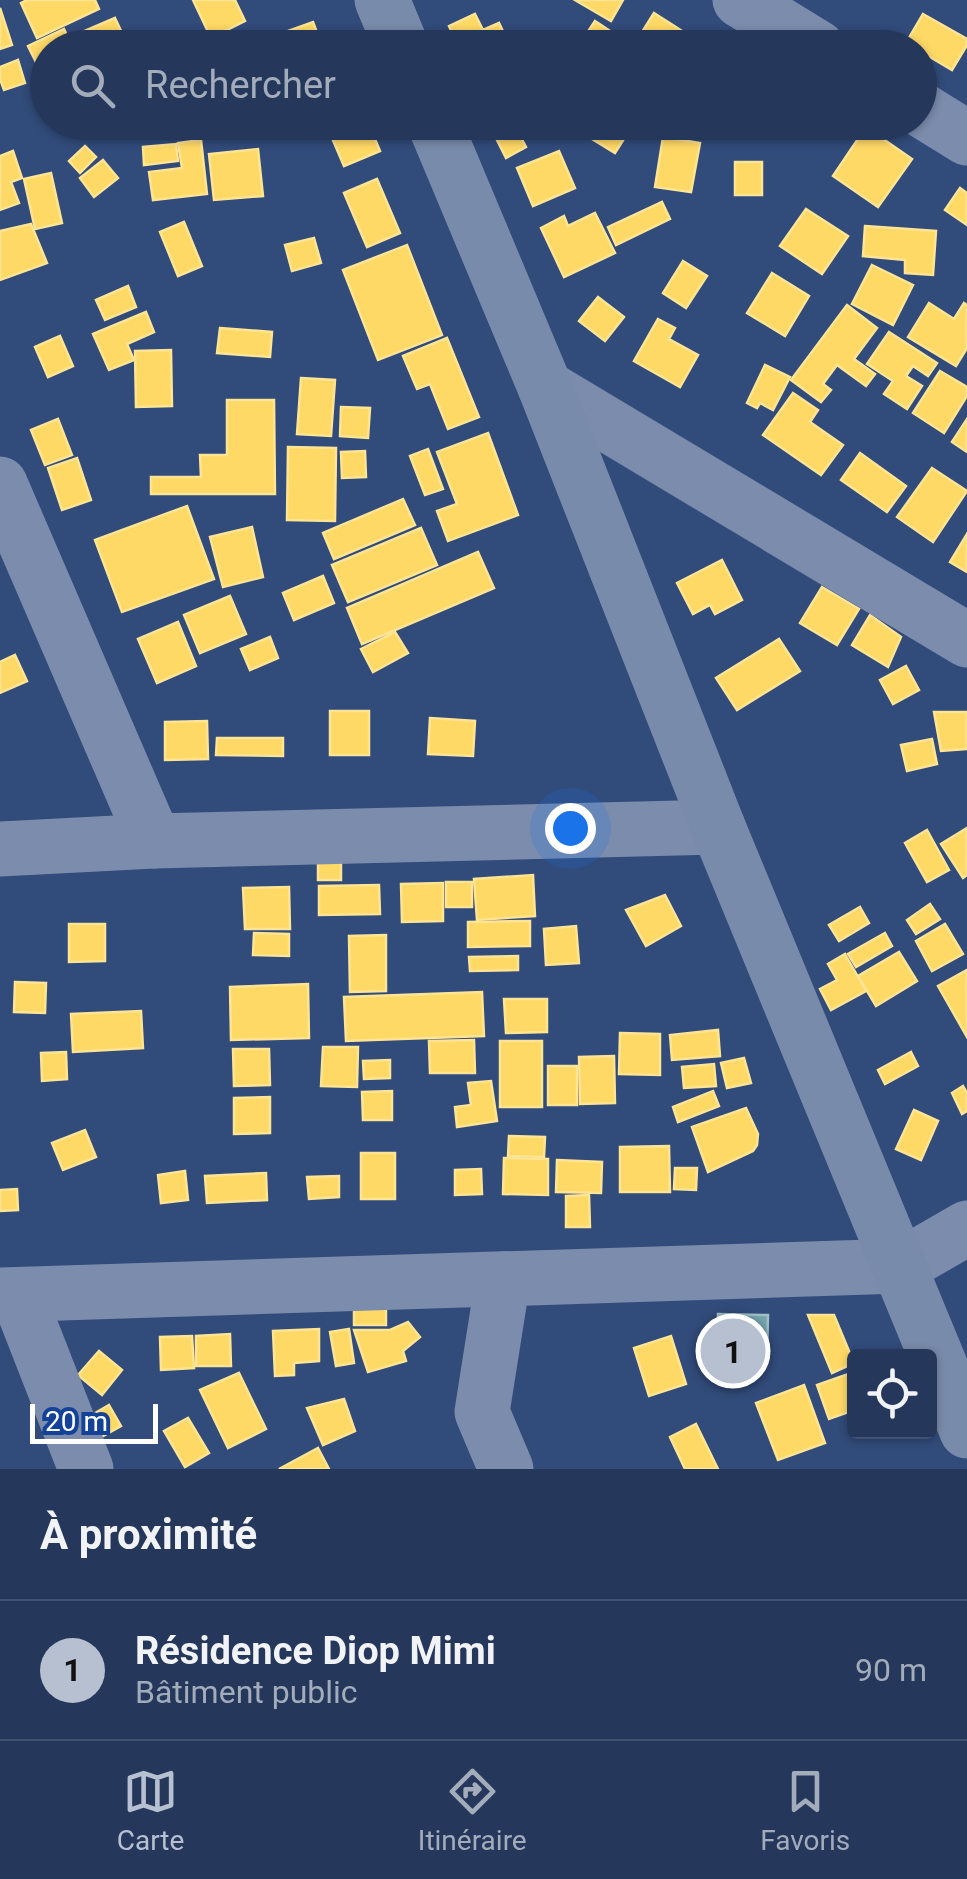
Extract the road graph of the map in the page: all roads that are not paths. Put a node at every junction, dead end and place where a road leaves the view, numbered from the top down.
1 (382, 0) edge
2 (740, 0) edge
3 (394, 30) edge
4 (789, 30) edge
5 (937, 119) edge
6 (967, 138) edge
7 (442, 140) edge
8 (545, 387) junction
9 (0, 484) edge
10 (967, 640) edge
11 (718, 828) junction
12 (154, 841) junction
13 (0, 849) edge
14 (967, 1228) edge
15 (900, 1266) junction
16 (503, 1279) junction
17 (9, 1295) edge
18 (967, 1431) edge
19 (86, 1469) edge
20 (506, 1469) edge

1 - 3 main road
2 - 4 street
5 - 6 street
7 - 8 main road
8 - 10 street
8 - 11 main road
9 - 12 street
11 - 12 street
11 - 15 main road
12 - 13 street
14 - 15 street
15 - 16 street
15 - 18 main road
16 - 17 street
16 - 20 street
17 - 19 street

